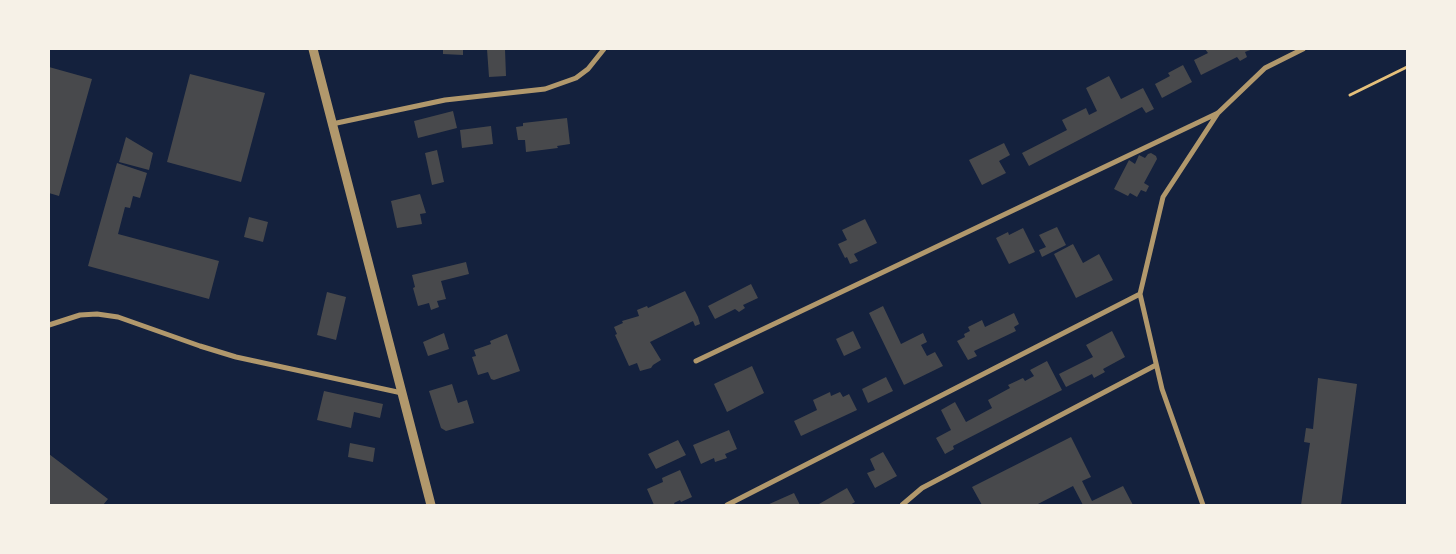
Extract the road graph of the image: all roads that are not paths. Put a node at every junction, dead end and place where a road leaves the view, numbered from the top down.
1 (313, 49) edge
2 (604, 49) edge
3 (1303, 49) edge
4 (1218, 113) junction
5 (332, 124) junction
6 (1140, 294) junction
7 (49, 325) edge
8 (696, 361) dead end
9 (1156, 365) junction
10 (402, 394) junction
11 (431, 505) edge
12 (727, 505) edge
13 (902, 505) edge
14 (1203, 505) edge

1 - 5 street
2 - 5 street
3 - 4 street
4 - 6 street
4 - 8 street
5 - 10 street
6 - 9 street
6 - 12 street
7 - 10 street
9 - 13 street
9 - 14 street
10 - 11 street

